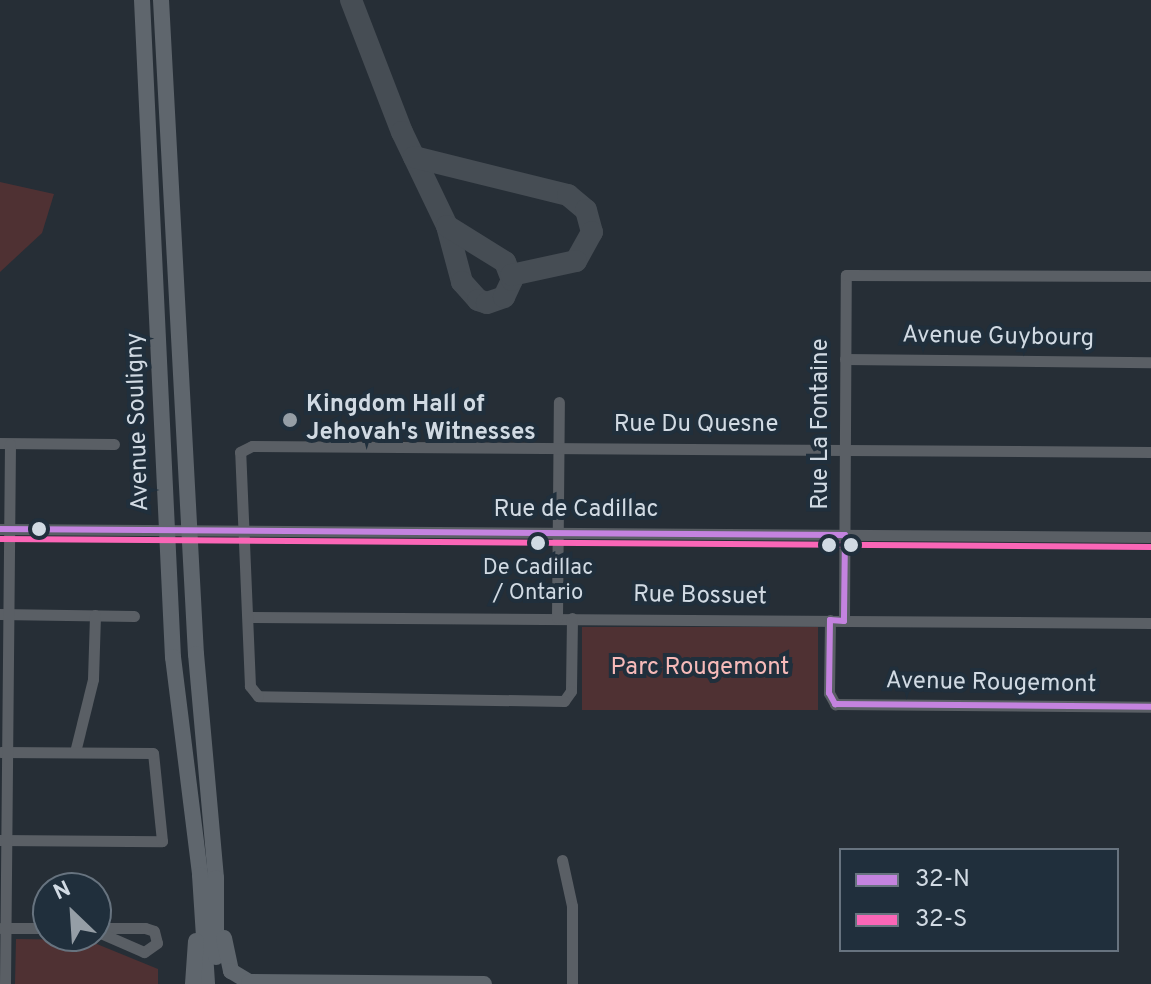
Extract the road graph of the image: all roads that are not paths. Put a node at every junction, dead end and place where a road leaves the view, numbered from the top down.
1 (142, 0) edge
2 (161, 0) edge
3 (1151, 276) edge
4 (845, 359) junction
5 (1151, 362) edge
6 (559, 402) dead end
7 (5, 444) edge
8 (114, 444) dead end
9 (559, 447) junction
10 (846, 449) junction
11 (1151, 452) edge
12 (4, 529) edge
13 (559, 533) junction
14 (845, 535) junction
15 (1151, 537) edge
16 (4, 614) edge
17 (95, 615) junction
18 (134, 616) dead end
19 (248, 617) junction
20 (557, 618) junction
21 (572, 618) junction
22 (830, 620) junction
23 (844, 621) junction
24 (1151, 623) edge
25 (1151, 707) edge
26 (3, 752) edge
27 (75, 752) junction
28 (3, 840) edge
29 (562, 860) dead end
30 (208, 876) junction
31 (3, 884) edge
32 (3, 928) edge
33 (32, 928) edge
34 (96, 930) edge
35 (5, 984) edge
36 (193, 984) edge
37 (207, 984) edge
38 (217, 984) edge
39 (484, 984) edge
40 (572, 984) edge

1 - 30 highway, Avenue Souligny
2 - 30 highway, Avenue Souligny
3 - 4 street, Rue La Fontaine
4 - 5 street, Avenue Guybourg
4 - 10 street, Rue La Fontaine
6 - 9 street
7 - 8 street
7 - 12 street
9 - 10 street, Rue Du Quesne
9 - 13 street
9 - 19 street, Rue Du Quesne
10 - 11 street, Rue Du Quesne
10 - 14 street, Rue La Fontaine
12 - 13 street, Rue de Cadillac
12 - 16 street
13 - 14 street, Rue de Cadillac
13 - 20 street
14 - 15 street, Rue de Cadillac
14 - 23 street, Rue La Fontaine
16 - 17 street
16 - 26 street
17 - 18 street
17 - 27 street
19 - 20 street, Rue Bossuet
19 - 21 street
20 - 21 street, Rue Bossuet
21 - 22 street, Rue Bossuet
22 - 23 street, Rue Bossuet
22 - 25 street, Avenue Rougemont
23 - 24 street, Rue Bossuet
26 - 27 street
26 - 28 street
27 - 28 street
28 - 31 street
29 - 40 street
30 - 36 highway
30 - 37 highway, Avenue Souligny
30 - 38 highway, Avenue Souligny
30 - 39 highway
31 - 32 street
32 - 33 street
32 - 35 street
34 - 34 street

